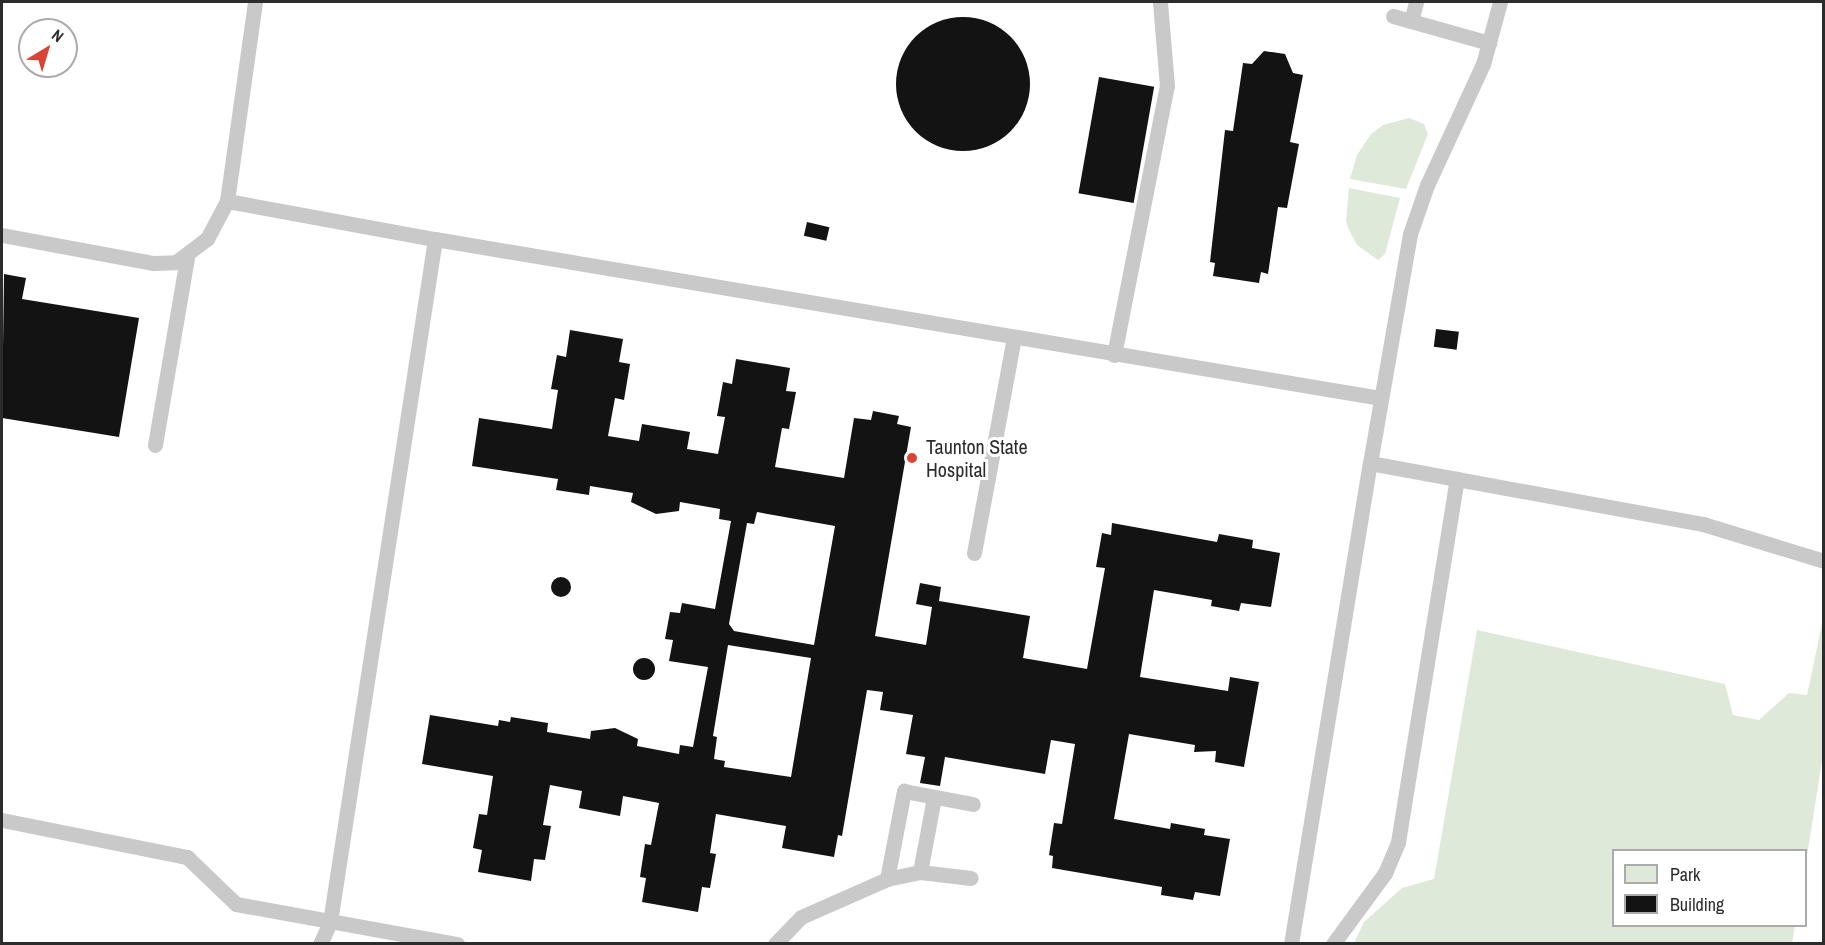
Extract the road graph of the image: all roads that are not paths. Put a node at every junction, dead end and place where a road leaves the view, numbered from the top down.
1 (255, 2) edge
2 (1160, 2) edge
3 (1416, 2) edge
4 (1500, 2) edge
5 (1393, 16) dead end
6 (1411, 21) junction
7 (1489, 43) junction
8 (226, 201) junction
9 (2, 235) edge
10 (435, 239) junction
11 (187, 257) junction
12 (1014, 338) junction
13 (1113, 355) junction
14 (1380, 398) junction
15 (155, 445) dead end
16 (1370, 463) junction
17 (1457, 479) junction
18 (974, 553) dead end
19 (1824, 561) edge
20 (934, 797) junction
21 (973, 804) dead end
22 (2, 820) edge
23 (920, 872) junction
24 (971, 878) dead end
25 (887, 879) junction
26 (330, 922) junction
27 (411, 940) edge
28 (320, 944) edge
29 (457, 944) edge
30 (775, 944) edge
31 (1290, 944) edge
32 (1333, 944) edge

1 - 8 lane
2 - 13 lane
3 - 6 lane
4 - 7 lane
5 - 6 lane
6 - 7 lane
7 - 14 lane
8 - 10 lane
8 - 11 lane
9 - 11 lane
10 - 12 lane
10 - 26 lane
11 - 15 lane
12 - 13 lane
12 - 18 lane
13 - 14 lane
14 - 16 lane
16 - 17 lane
16 - 31 lane
17 - 19 lane
17 - 32 lane
20 - 21 lane
20 - 23 lane
20 - 25 lane
22 - 26 lane
23 - 24 lane
23 - 25 lane
25 - 30 lane
26 - 27 lane
26 - 28 lane
27 - 29 lane

